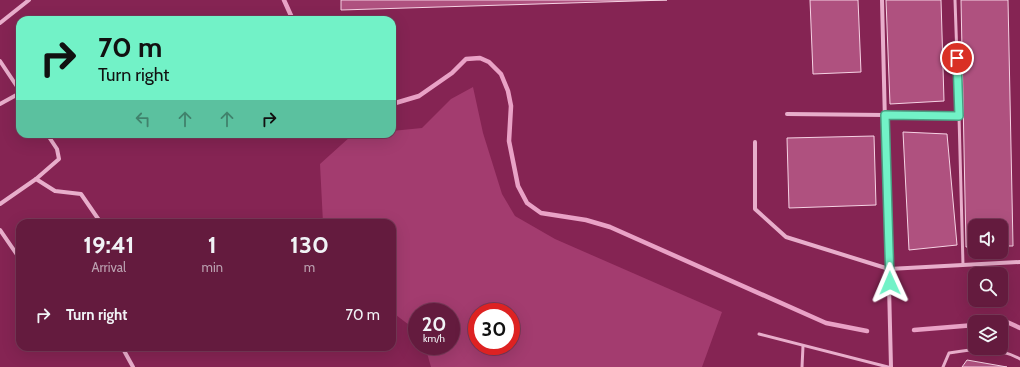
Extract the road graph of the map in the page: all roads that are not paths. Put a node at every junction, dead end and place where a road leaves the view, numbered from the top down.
1 (29, 0) edge
2 (882, 0) edge
3 (955, 0) edge
4 (0, 23) edge
5 (0, 61) edge
6 (16, 86) edge
7 (16, 94) edge
8 (0, 104) edge
9 (787, 114) dead end
10 (885, 115) junction
11 (959, 116) junction
12 (49, 138) edge
13 (755, 142) dead end
14 (36, 179) junction
15 (0, 204) edge
16 (98, 219) edge
17 (0, 230) edge
18 (16, 253) edge
19 (1020, 262) edge
20 (963, 265) junction
21 (889, 269) junction
22 (759, 334) dead end
23 (803, 346) junction
24 (124, 351) edge
25 (1020, 359) edge
26 (133, 367) edge
27 (802, 367) edge
28 (888, 367) edge
29 (891, 367) edge
30 (943, 367) edge

1 - 4 street
2 - 10 street
3 - 11 lane
5 - 6 street
7 - 8 street
9 - 10 street
10 - 11 lane
10 - 21 street
11 - 20 lane
12 - 14 street
13 - 21 street
14 - 15 street
14 - 16 street
17 - 18 street
19 - 20 street
20 - 21 street
21 - 29 street
22 - 23 lane
23 - 27 lane
23 - 28 lane
24 - 26 street
25 - 30 lane

